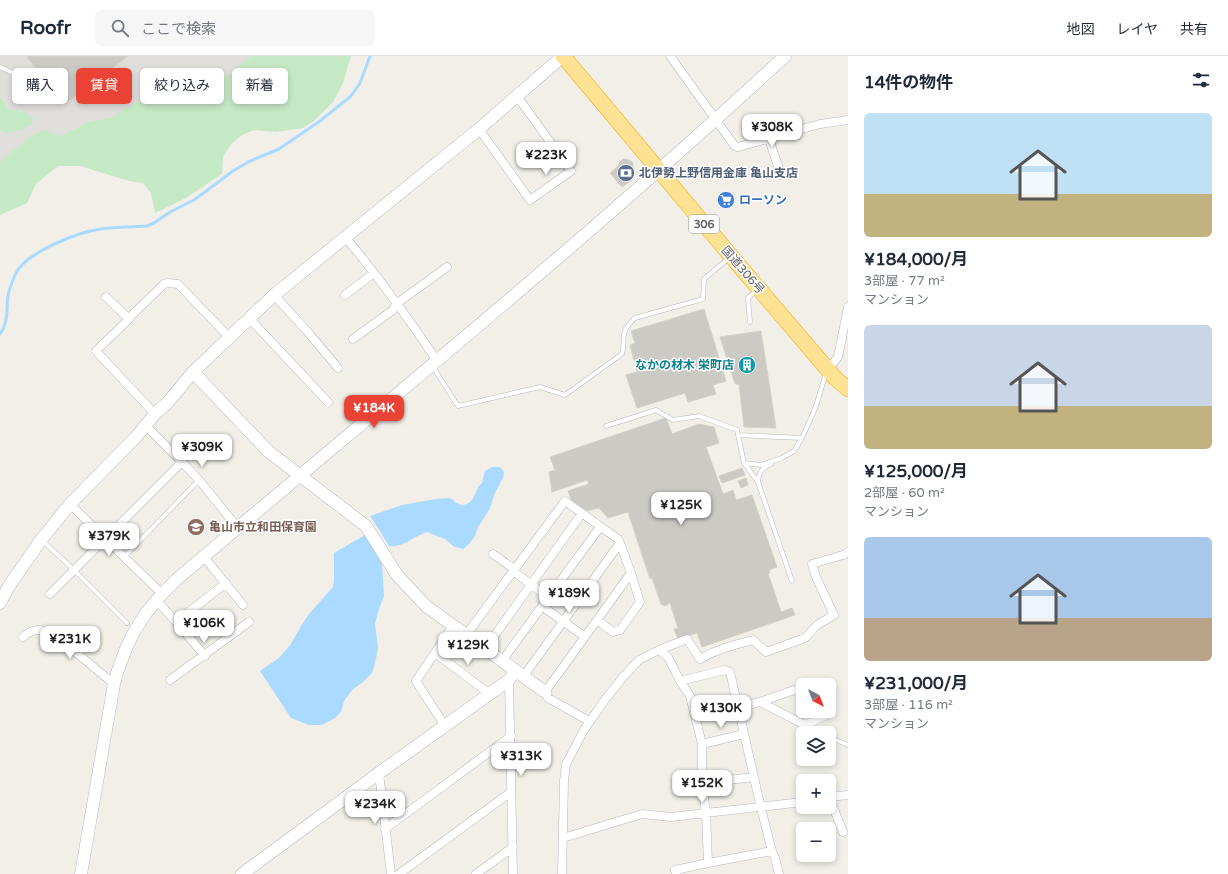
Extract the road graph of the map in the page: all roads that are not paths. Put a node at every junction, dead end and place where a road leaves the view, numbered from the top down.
1 (563, 56) edge
2 (670, 56) edge
3 (786, 56) edge
4 (0, 67) edge
5 (12, 72) edge
6 (517, 96) junction
7 (716, 120) junction
8 (848, 120) edge
9 (478, 129) junction
10 (769, 138) junction
11 (659, 170) junction
12 (781, 175) dead end
13 (345, 237) junction
14 (731, 256) junction
15 (447, 267) dead end
16 (374, 273) junction
17 (759, 288) junction
18 (274, 295) junction
19 (344, 295) dead end
20 (106, 297) dead end
21 (396, 304) junction
22 (848, 306) edge
23 (250, 318) junction
24 (129, 319) junction
25 (750, 322) dead end
26 (229, 337) junction
27 (353, 339) dead end
28 (434, 363) junction
29 (338, 368) dead end
30 (828, 369) junction
31 (193, 372) junction
32 (848, 389) edge
33 (328, 402) dead end
34 (155, 414) junction
35 (146, 426) junction
36 (606, 426) dead end
37 (738, 435) junction
38 (802, 438) junction
39 (782, 458) junction
40 (182, 462) junction
41 (744, 463) junction
42 (300, 476) junction
43 (199, 480) junction
44 (758, 482) junction
45 (70, 504) junction
46 (582, 514) junction
47 (600, 526) junction
48 (238, 528) junction
49 (41, 540) junction
50 (106, 540) junction
51 (620, 543) junction
52 (848, 552) edge
53 (493, 554) dead end
54 (124, 557) junction
55 (204, 557) junction
56 (74, 570) junction
57 (514, 570) junction
58 (631, 572) junction
59 (792, 581) dead end
60 (226, 583) junction
61 (531, 584) junction
62 (50, 594) dead end
63 (159, 597) junction
64 (548, 597) junction
65 (0, 603) edge
66 (243, 605) dead end
67 (542, 606) junction
68 (597, 620) junction
69 (563, 621) junction
70 (176, 622) junction
71 (249, 622) dead end
72 (127, 623) dead end
73 (453, 626) junction
74 (466, 635) junction
75 (23, 637) dead end
76 (585, 637) junction
77 (485, 649) junction
78 (659, 650) junction
79 (434, 654) junction
80 (205, 656) junction
81 (502, 661) junction
82 (516, 676) junction
83 (170, 680) dead end
84 (680, 681) junction
85 (114, 684) junction
86 (796, 689) edge
87 (545, 692) junction
88 (490, 694) junction
89 (760, 702) junction
90 (738, 707) junction
91 (820, 718) edge
92 (589, 721) junction
93 (805, 725) joint
94 (445, 726) junction
95 (744, 734) junction
96 (510, 736) junction
97 (836, 740) edge
98 (702, 744) junction
99 (848, 745) edge
100 (379, 773) junction
101 (754, 777) junction
102 (702, 783) junction
103 (511, 792) junction
104 (848, 795) edge
105 (796, 803) edge
106 (761, 808) junction
107 (706, 813) junction
108 (385, 829) junction
109 (843, 832) dead end
110 (563, 838) junction
111 (513, 847) junction
112 (772, 851) junction
113 (708, 863) junction
114 (81, 874) edge
115 (242, 874) edge
116 (391, 874) edge
117 (399, 874) edge
118 (476, 874) edge
119 (513, 874) edge
120 (562, 874) edge
121 (676, 874) edge
122 (779, 874) edge

1 - 6 street
1 - 11 highway, 国道306号 / 306
2 - 7 street
3 - 7 street
4 - 5 lane
6 - 9 street
6 - 9 street
7 - 10 street
7 - 11 street
8 - 10 street
9 - 13 street
10 - 12 street
11 - 14 highway, 国道306号 / 306
11 - 28 street
13 - 16 street
13 - 18 street
14 - 17 highway, 国道306号 / 306
14 - 28 lane
15 - 21 street
16 - 19 street
16 - 21 street
17 - 25 lane
17 - 30 highway, 国道306号 / 306
18 - 23 street
18 - 29 street
20 - 24 street
21 - 27 street
21 - 28 street
22 - 30 street
23 - 26 street
23 - 33 street
24 - 26 street
24 - 34 street
26 - 31 street
28 - 42 street
30 - 32 highway, 国道306号 / 306
30 - 38 lane
31 - 34 street
31 - 42 street
34 - 35 street
35 - 40 street
35 - 45 street
36 - 37 lane
37 - 38 lane
37 - 41 lane
38 - 39 lane
39 - 41 lane
39 - 44 lane
40 - 43 street
40 - 50 street
41 - 44 lane
42 - 48 street
42 - 73 street
43 - 48 street
43 - 54 lane
44 - 59 lane
45 - 49 street
45 - 50 street
46 - 47 street
46 - 57 street
46 - 61 street
47 - 51 street
47 - 64 street
48 - 55 street
49 - 56 lane
49 - 65 street
50 - 54 street
50 - 56 street
51 - 58 street
51 - 69 street
52 - 78 street
53 - 57 street
54 - 63 street
55 - 60 street
55 - 63 street
56 - 62 street
56 - 72 lane
57 - 61 street
57 - 74 street
58 - 68 street
58 - 68 street
60 - 66 street
60 - 70 street
61 - 64 street
61 - 77 street
63 - 70 street
63 - 85 street
64 - 67 street
67 - 69 street
67 - 81 street
68 - 76 street
69 - 76 street
69 - 82 street
70 - 80 street
71 - 80 street
73 - 74 street
73 - 79 street
74 - 77 street
75 - 85 street
76 - 87 street
77 - 81 street
78 - 84 street
78 - 92 street
79 - 88 street
79 - 94 street
80 - 83 street
81 - 82 street
82 - 87 street
82 - 88 street
82 - 96 street
84 - 90 street
84 - 98 street
85 - 114 street
86 - 89 street
87 - 92 street
88 - 94 street
89 - 90 street
89 - 93 street
90 - 95 street
91 - 93 street
92 - 110 street
94 - 100 street
95 - 98 street
95 - 101 street
96 - 103 street
96 - 108 street
97 - 99 lane
98 - 102 street
100 - 108 street
100 - 115 street
101 - 102 street
101 - 106 street
102 - 107 street
103 - 111 street
103 - 117 street
104 - 109 street
105 - 106 street
106 - 107 street
106 - 112 street
107 - 110 street
107 - 113 street
108 - 116 street
110 - 120 street
111 - 118 street
111 - 119 street
112 - 113 street
112 - 122 street
113 - 121 street

